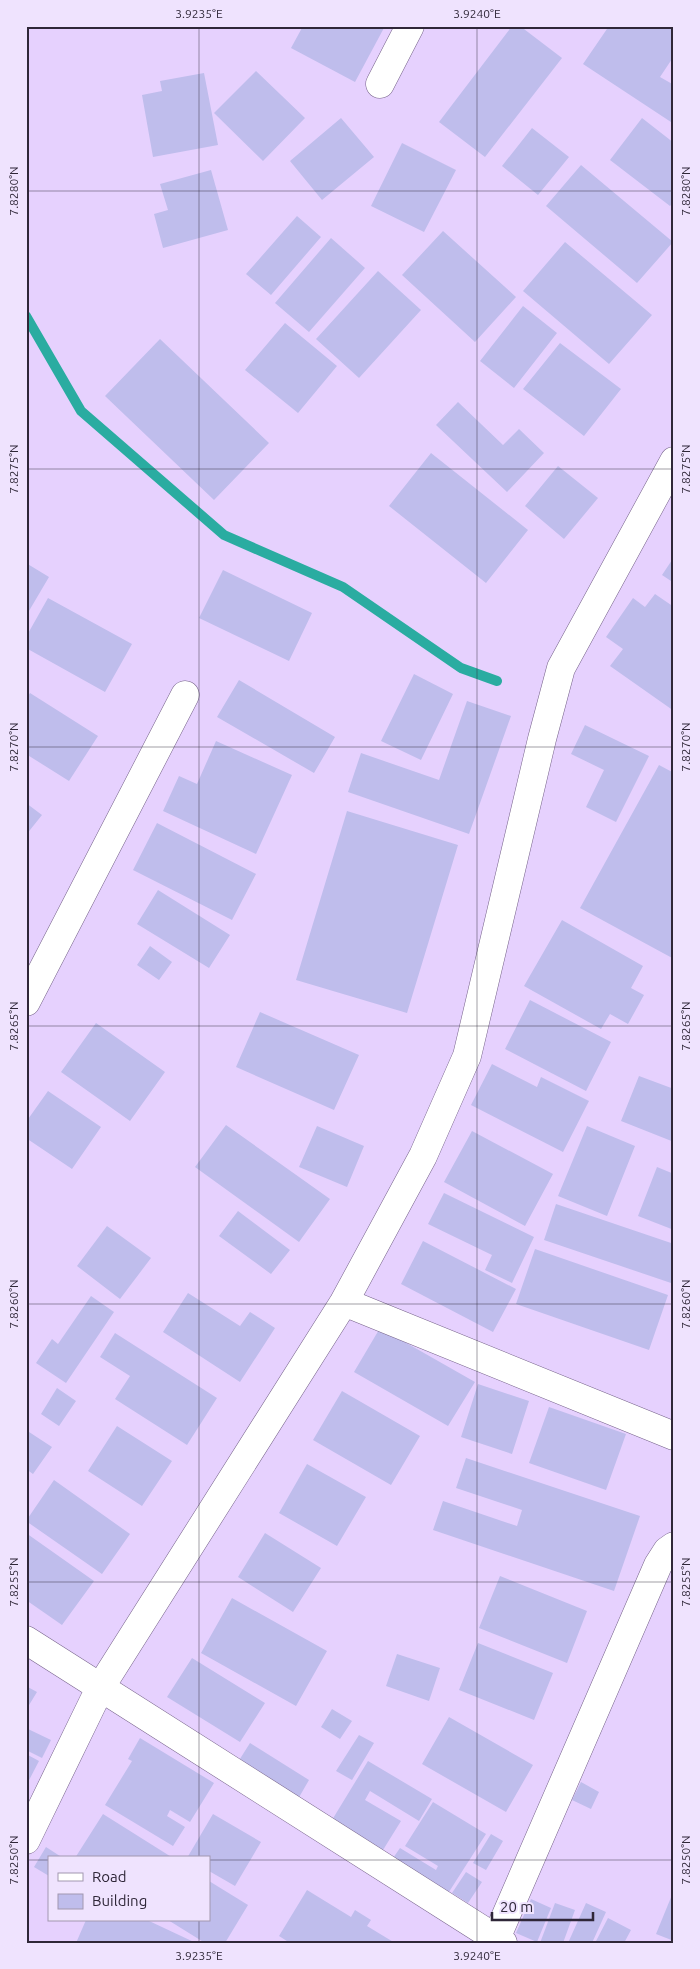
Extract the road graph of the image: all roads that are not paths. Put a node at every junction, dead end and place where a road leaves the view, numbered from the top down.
1 (410, 26) edge
2 (380, 84) dead end
3 (674, 461) edge
4 (185, 695) dead end
5 (26, 1002) edge
6 (344, 1302) junction
7 (674, 1436) edge
8 (674, 1546) edge
9 (26, 1640) edge
10 (100, 1688) junction
11 (26, 1840) edge
12 (498, 1941) edge

1 - 2 street
3 - 6 street
4 - 5 street
6 - 7 street
6 - 10 street
8 - 12 street
9 - 10 street
10 - 11 street
10 - 12 street

